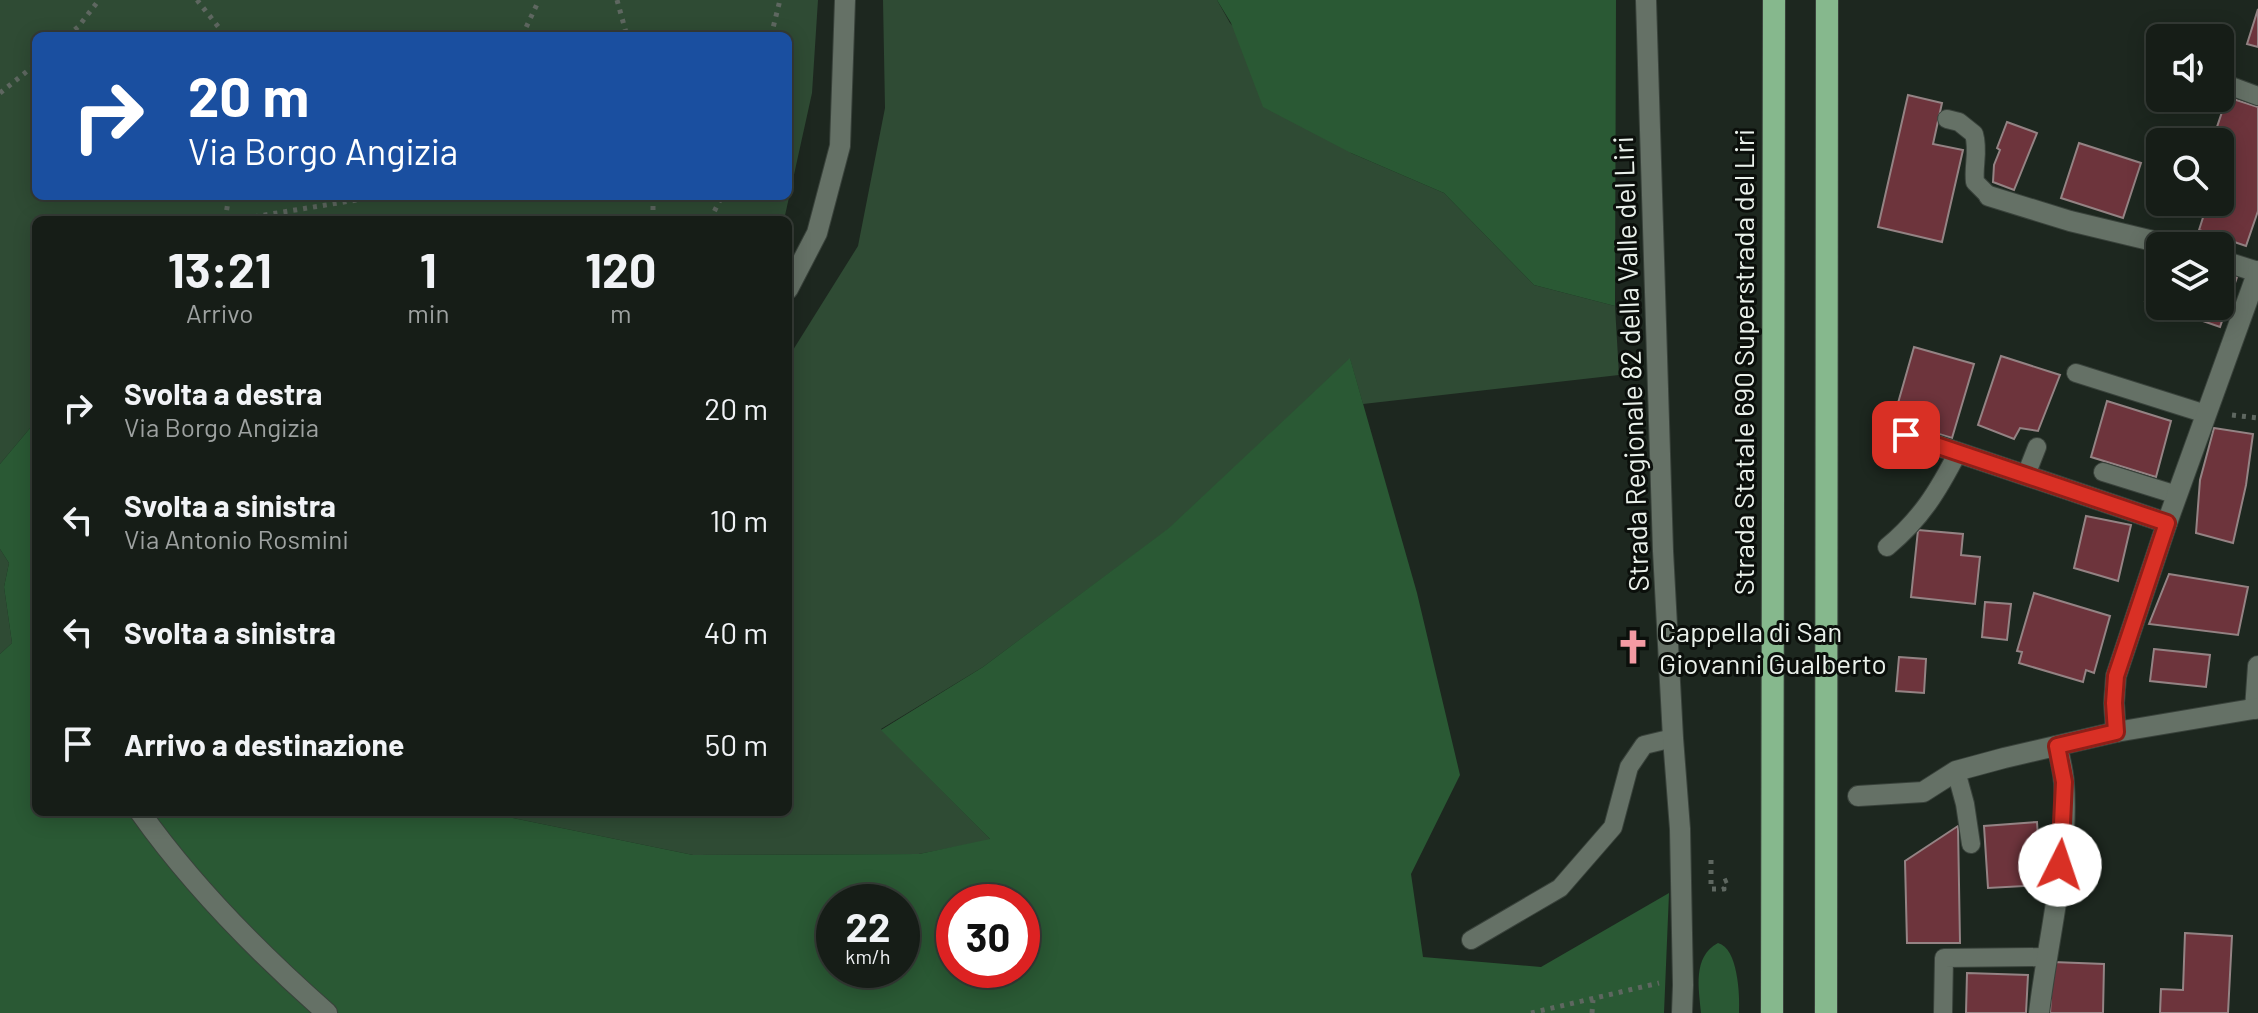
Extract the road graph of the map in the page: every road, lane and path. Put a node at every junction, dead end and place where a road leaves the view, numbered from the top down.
1 (99, 0) edge
2 (197, 0) edge
3 (539, 0) edge
4 (617, 0) edge
5 (780, 0) edge
6 (845, 0) edge
7 (1646, 0) edge
8 (1774, 0) edge
9 (1827, 0) edge
10 (72, 32) edge
11 (221, 32) edge
12 (524, 32) edge
13 (626, 32) edge
14 (772, 32) edge
15 (32, 67) edge
16 (2234, 87) edge
17 (0, 93) edge
18 (2258, 96) edge
19 (1947, 119) dead end
20 (1989, 196) joint
21 (356, 200) edge
22 (258, 216) edge
23 (2146, 239) edge
24 (2234, 264) edge
25 (2258, 271) edge
26 (792, 281) edge
27 (2076, 373) dead end
28 (2216, 414) junction
29 (2258, 418) edge
30 (1906, 435) dead end
31 (2037, 447) dead end
32 (1958, 452) junction
33 (2103, 472) dead end
34 (2026, 475) junction
35 (2177, 495) junction
36 (2167, 523) junction
37 (1887, 547) dead end
38 (2258, 666) edge
39 (2256, 708) edge
40 (2116, 732) junction
41 (1673, 738) junction
42 (2057, 746) junction
43 (1956, 771) junction
44 (1858, 796) dead end
45 (143, 816) edge
46 (1971, 844) dead end
47 (1711, 873) dead end
48 (1730, 879) dead end
49 (1471, 940) dead end
50 (2046, 957) junction
51 (1670, 980) dead end
52 (1593, 1000) junction
53 (327, 1013) edge
54 (1531, 1013) edge
55 (1592, 1013) edge
56 (1682, 1013) edge
57 (1772, 1013) edge
58 (1826, 1013) edge
59 (1943, 1013) edge
60 (2039, 1013) edge

1 - 10 path
2 - 11 path
3 - 12 path
4 - 13 path
5 - 14 path
6 - 26 street
7 - 41 street, Strada Regionale 82 della Valle del Liri
8 - 57 highway, Strada Statale 690 Superstrada del Liri
9 - 58 highway
15 - 17 path
16 - 18 lane
19 - 20 lane
20 - 23 street
21 - 22 path
24 - 25 street
25 - 28 street
27 - 28 lane
28 - 29 path
28 - 35 street
30 - 32 street
31 - 34 lane
32 - 34 street
32 - 37 lane
33 - 35 lane
34 - 36 street
35 - 36 street
36 - 40 street
38 - 39 street
39 - 40 street
40 - 42 street
41 - 49 lane
41 - 56 street, Strada Regionale 82 della Valle del Liri
42 - 43 street
42 - 50 street
43 - 44 street
43 - 46 lane
45 - 53 street
47 - 48 path
50 - 59 lane
50 - 60 street
51 - 52 path
52 - 54 path
52 - 55 path

